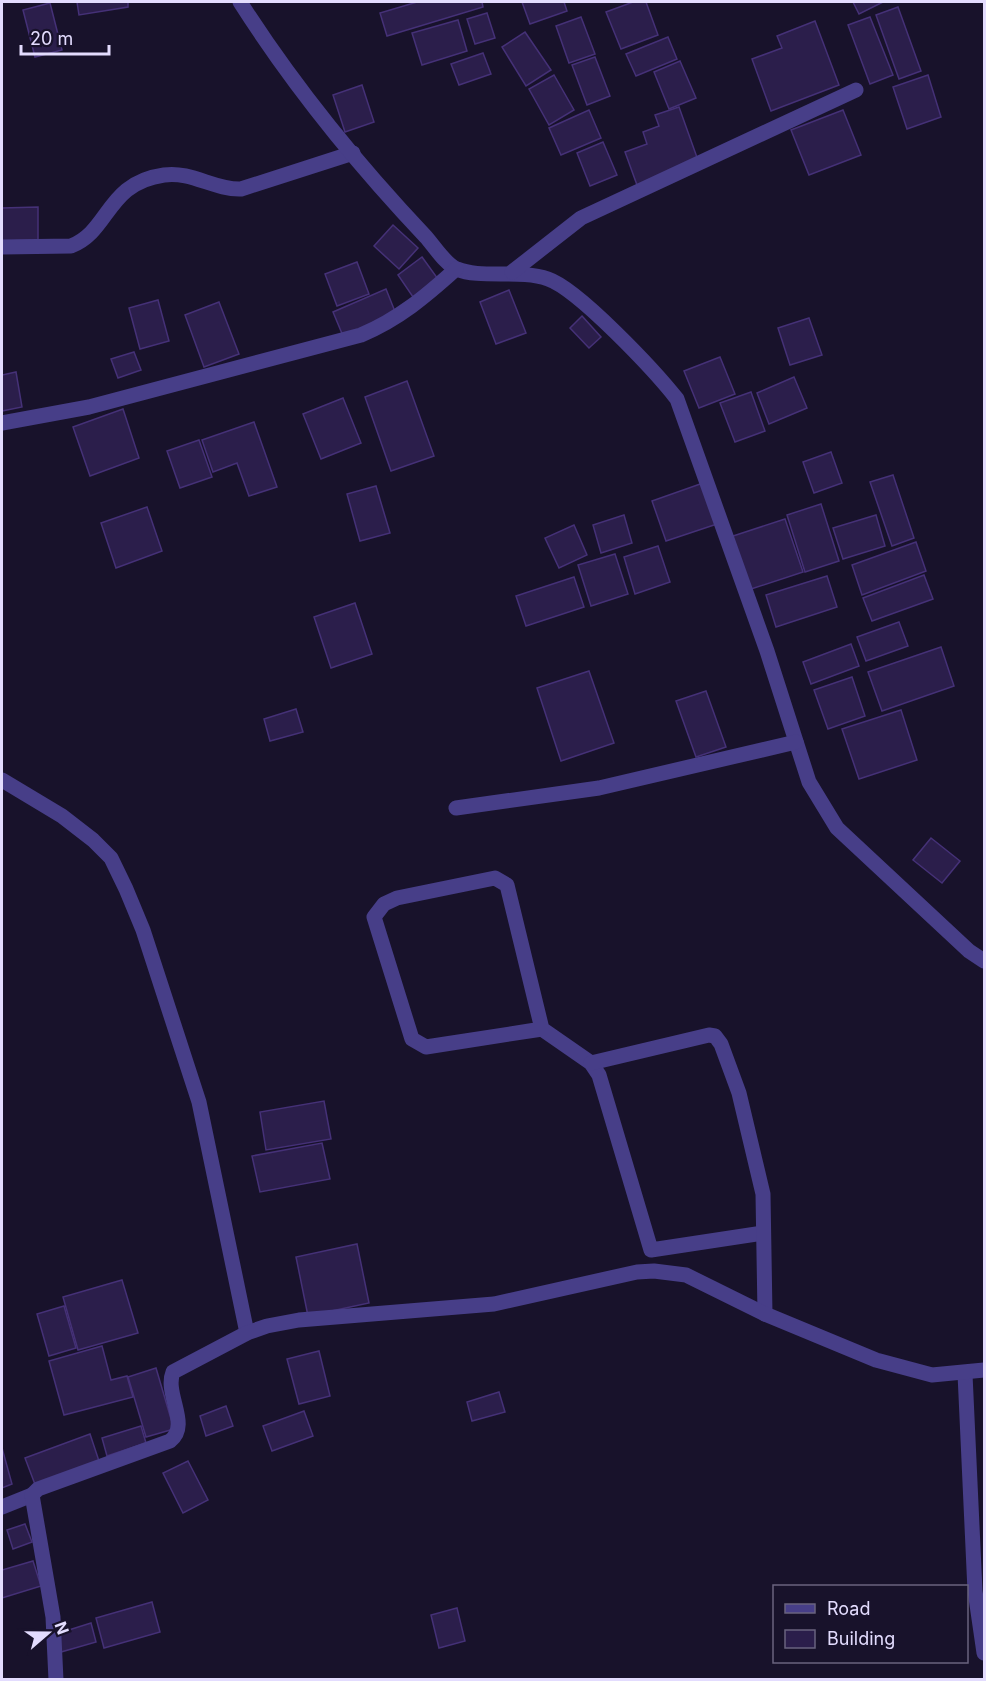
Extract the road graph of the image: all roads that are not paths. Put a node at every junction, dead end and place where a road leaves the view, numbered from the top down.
1 (240, 2) edge
2 (856, 90) dead end
3 (353, 153) junction
4 (2, 247) edge
5 (456, 269) junction
6 (512, 272) junction
7 (2, 423) edge
8 (796, 742) junction
9 (2, 780) edge
10 (456, 808) dead end
11 (984, 961) edge
12 (542, 1029) junction
13 (591, 1063) junction
14 (763, 1233) junction
15 (765, 1314) junction
16 (247, 1333) junction
17 (984, 1370) edge
18 (965, 1374) junction
19 (32, 1494) junction
20 (2, 1507) edge
21 (984, 1653) edge
22 (56, 1680) edge

1 - 3 street
2 - 6 street
3 - 4 street
3 - 5 street
5 - 6 street
5 - 7 street
6 - 8 street
8 - 10 street
8 - 11 street
9 - 16 street
12 - 12 street
12 - 13 street
13 - 14 street
13 - 14 street
14 - 15 street
15 - 16 street
15 - 18 street
16 - 19 street
17 - 18 street
18 - 21 street
19 - 20 street
19 - 22 street

